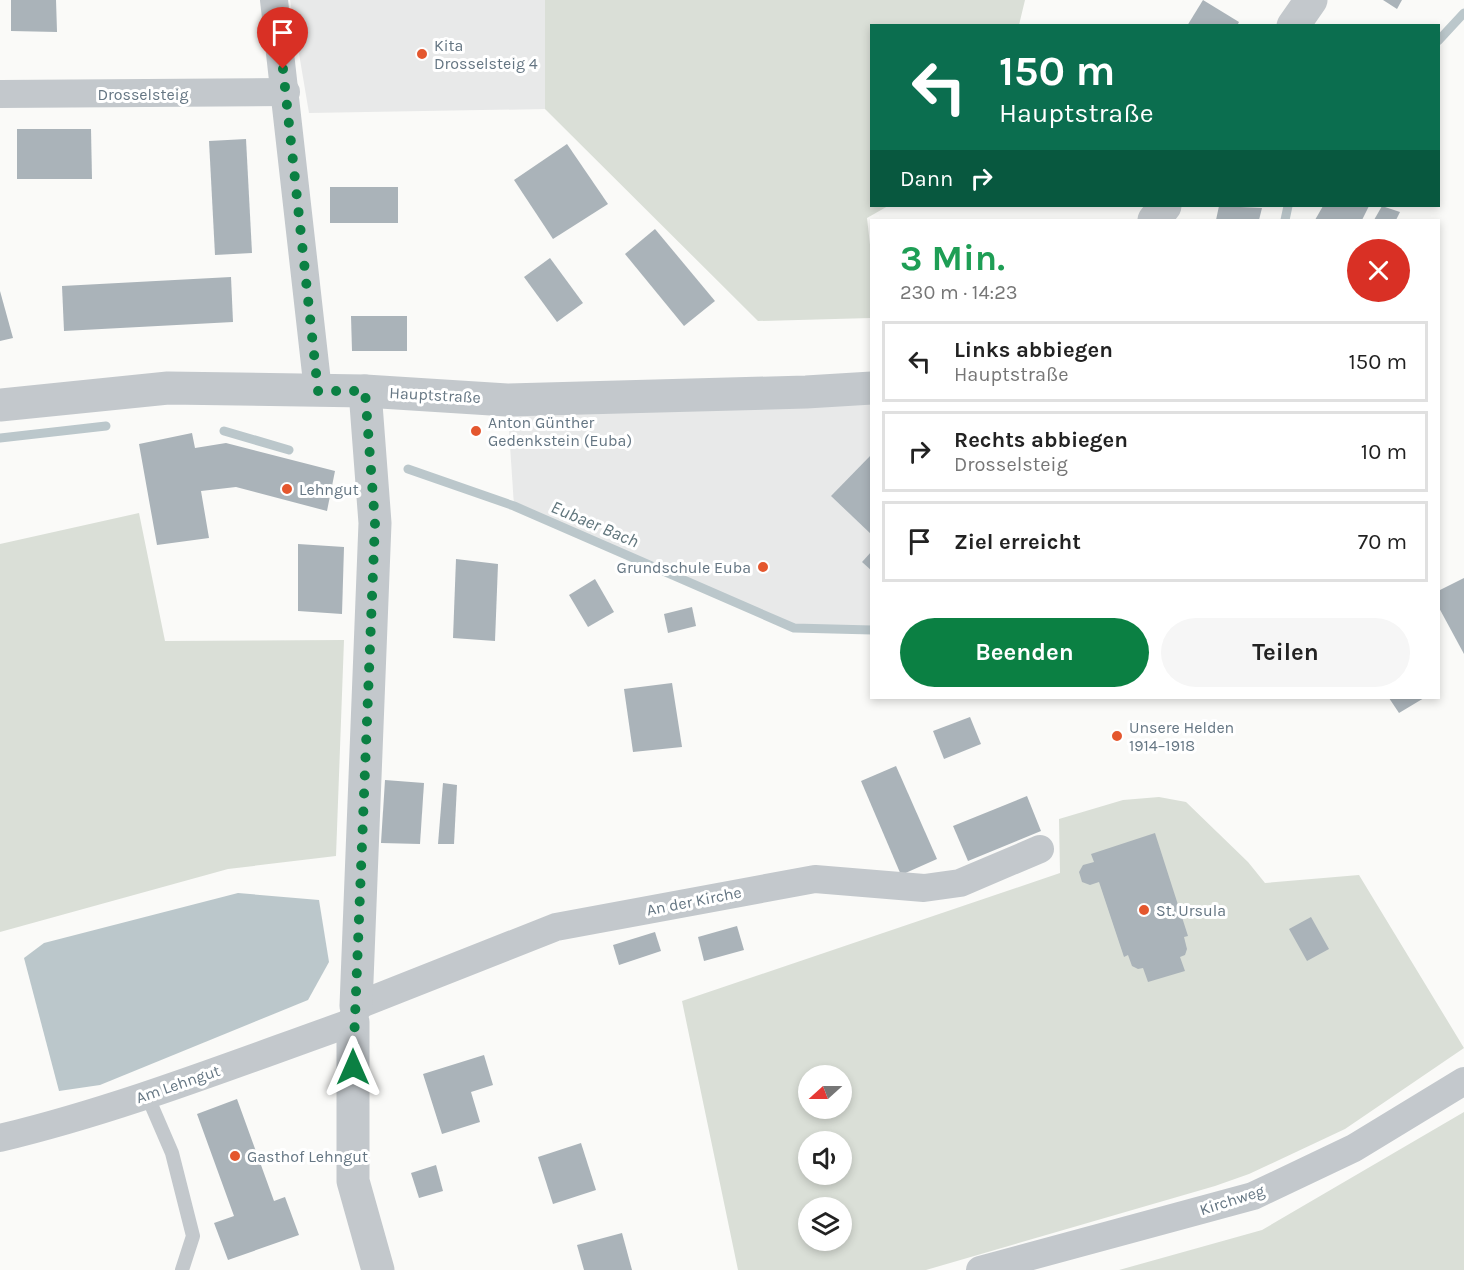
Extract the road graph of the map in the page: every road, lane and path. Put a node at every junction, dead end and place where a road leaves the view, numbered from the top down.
1 (273, 0) edge
2 (1311, 0) edge
3 (1294, 24) edge
4 (286, 92) junction
5 (0, 94) edge
6 (1164, 207) edge
7 (1155, 219) edge
8 (870, 387) edge
9 (318, 391) junction
10 (365, 391) junction
11 (0, 405) edge
12 (1040, 849) dead end
13 (355, 1014) junction
14 (1464, 1081) edge
15 (147, 1095) junction
16 (0, 1138) edge
17 (182, 1270) edge
18 (378, 1270) edge
19 (980, 1270) edge

1 - 4 street
2 - 3 street
4 - 5 street, Drosselsteig
4 - 9 street
6 - 7 street
8 - 10 street, Hauptstraße
9 - 10 street, Hauptstraße
9 - 11 street, Hauptstraße
10 - 13 street
12 - 13 street, An der Kirche
13 - 15 street, Am Lehngut
13 - 18 street
14 - 19 street, Kirchweg
15 - 16 street, Am Lehngut
15 - 17 lane

